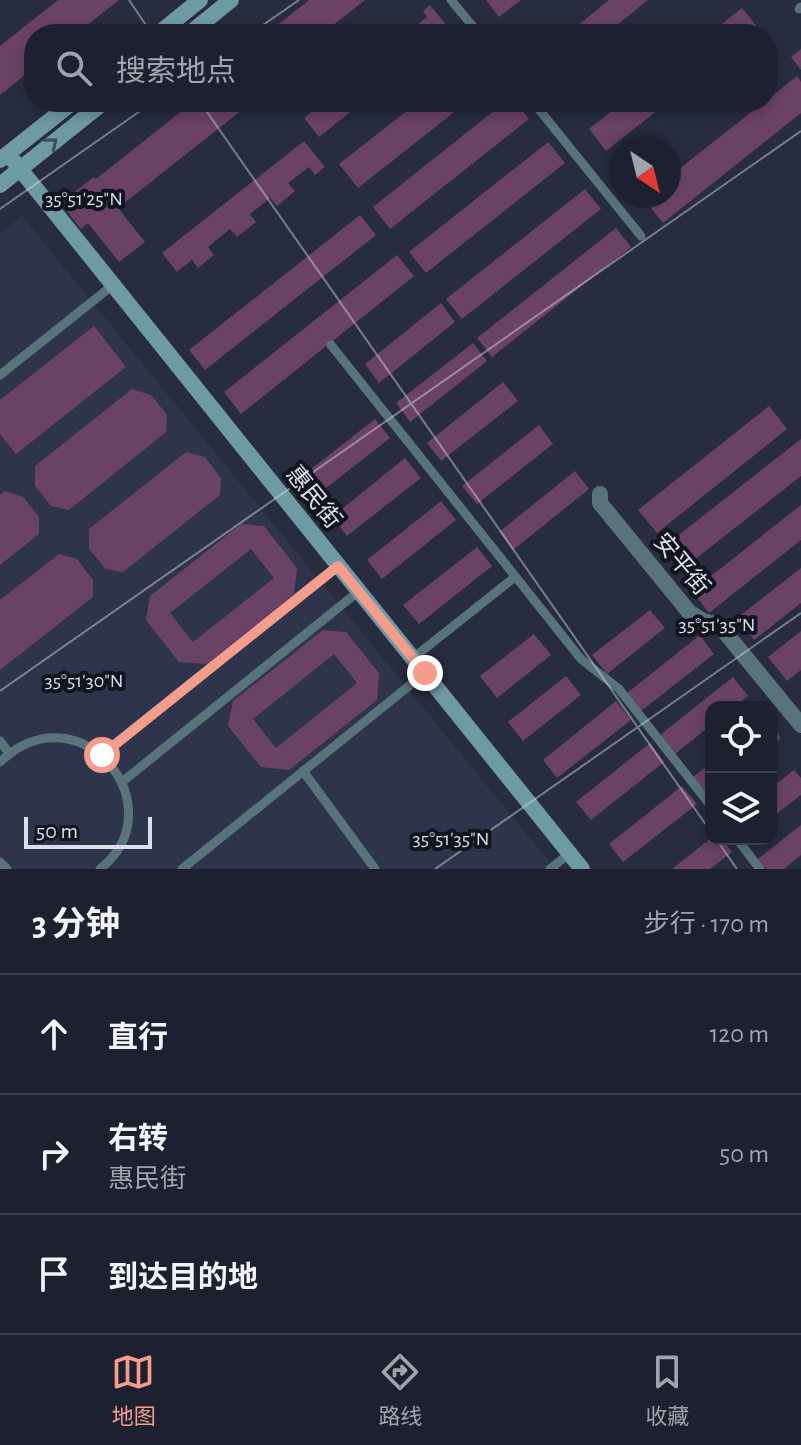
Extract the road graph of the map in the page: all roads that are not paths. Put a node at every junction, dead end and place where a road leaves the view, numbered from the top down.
1 (200, 0) edge
2 (231, 0) edge
3 (451, 0) edge
4 (170, 24) edge
5 (201, 24) edge
6 (471, 24) edge
7 (60, 112) edge
8 (91, 112) edge
9 (541, 112) edge
10 (4, 157) edge
11 (20, 169) junction
12 (0, 185) edge
13 (641, 236) dead end
14 (113, 285) junction
15 (331, 345) dead end
16 (0, 375) edge
17 (600, 494) dead end
18 (338, 566) junction
19 (515, 577) junction
20 (359, 591) junction
21 (413, 658) junction
22 (425, 673) junction
23 (801, 725) edge
24 (0, 741) edge
25 (9, 753) junction
26 (102, 755) junction
27 (0, 762) edge
28 (303, 771) junction
29 (122, 782) junction
30 (705, 798) edge
31 (742, 845) edge
32 (570, 853) junction
33 (0, 862) edge
34 (7, 869) edge
35 (100, 869) edge
36 (182, 869) edge
37 (375, 869) edge
38 (550, 869) edge
39 (582, 869) edge
40 (760, 869) edge

1 - 4 street
2 - 5 street
3 - 6 lane
7 - 10 street
11 -> 8 street
9 - 13 lane
10 - 11 street, 惠民街
11 - 12 street
11 - 14 street, 惠民街
14 - 16 lane
14 - 18 street, 惠民街
15 - 19 lane
17 - 23 street, 安平街
18 - 20 street, 惠民街
18 - 26 lane
19 - 21 lane
19 - 30 lane
20 - 21 street, 惠民街
20 - 29 lane
21 - 22 street, 惠民街
22 - 28 lane
22 - 32 street, 惠民街
24 - 25 lane
25 - 26 lane
25 - 27 lane
26 - 29 lane
28 - 36 lane
28 - 37 lane
29 - 35 lane
31 - 40 lane
32 - 38 lane
32 - 39 street, 惠民街
33 - 34 lane

